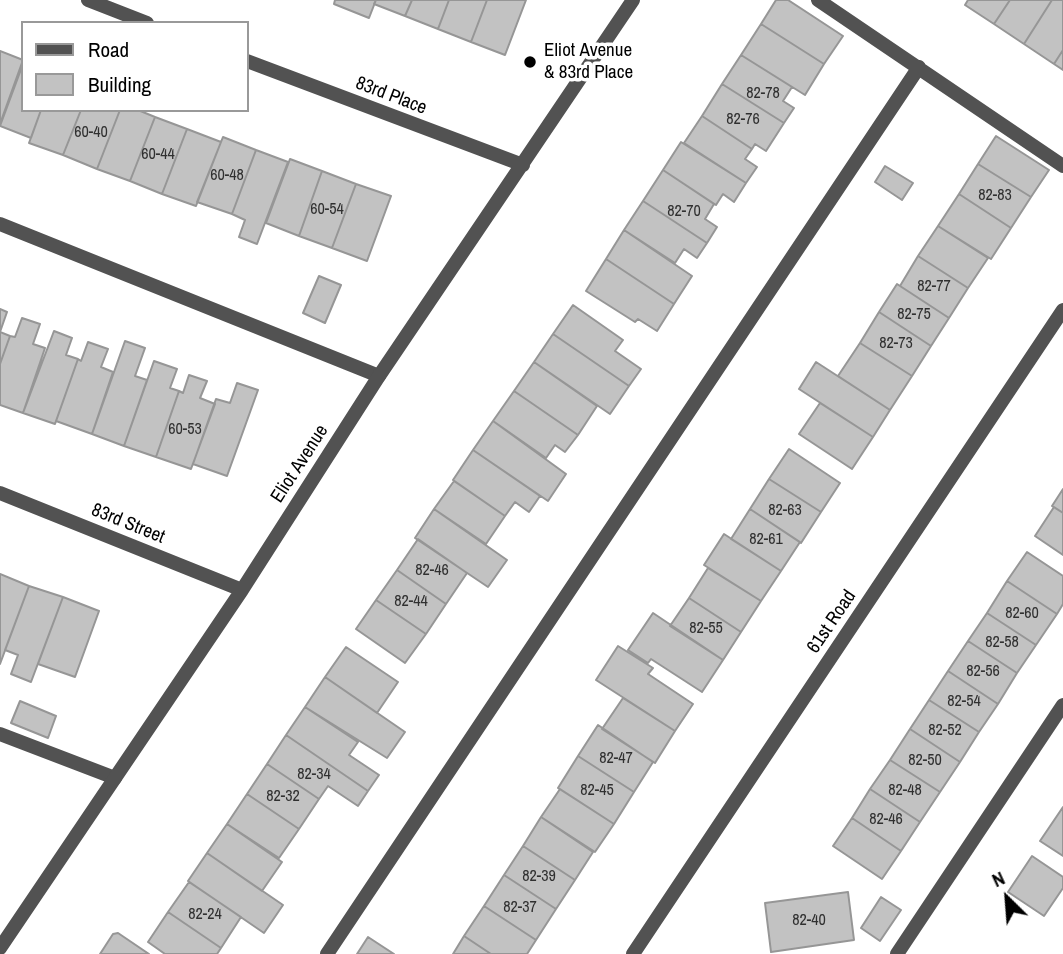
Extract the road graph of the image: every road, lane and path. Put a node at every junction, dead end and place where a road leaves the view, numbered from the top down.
1 (88, 0) edge
2 (633, 0) edge
3 (818, 0) edge
4 (142, 21) edge
5 (248, 61) edge
6 (919, 67) junction
7 (523, 165) junction
8 (1063, 166) edge
9 (0, 224) edge
10 (1063, 310) edge
11 (379, 376) junction
12 (0, 493) edge
13 (242, 590) junction
14 (1063, 705) edge
15 (0, 734) edge
16 (115, 778) junction
17 (0, 948) edge
18 (327, 954) edge
19 (633, 954) edge
20 (897, 954) edge

1 - 4 street
2 - 7 street, Eliot Avenue
3 - 6 street
5 - 7 street, 83rd Place
6 - 8 street
6 - 18 street
7 - 11 street, Eliot Avenue
9 - 11 street
10 - 19 street, 61st Road
11 - 13 street, Eliot Avenue
12 - 13 street, 83rd Street
13 - 16 street, Eliot Avenue
14 - 20 street
15 - 16 street
16 - 17 street, Eliot Avenue

